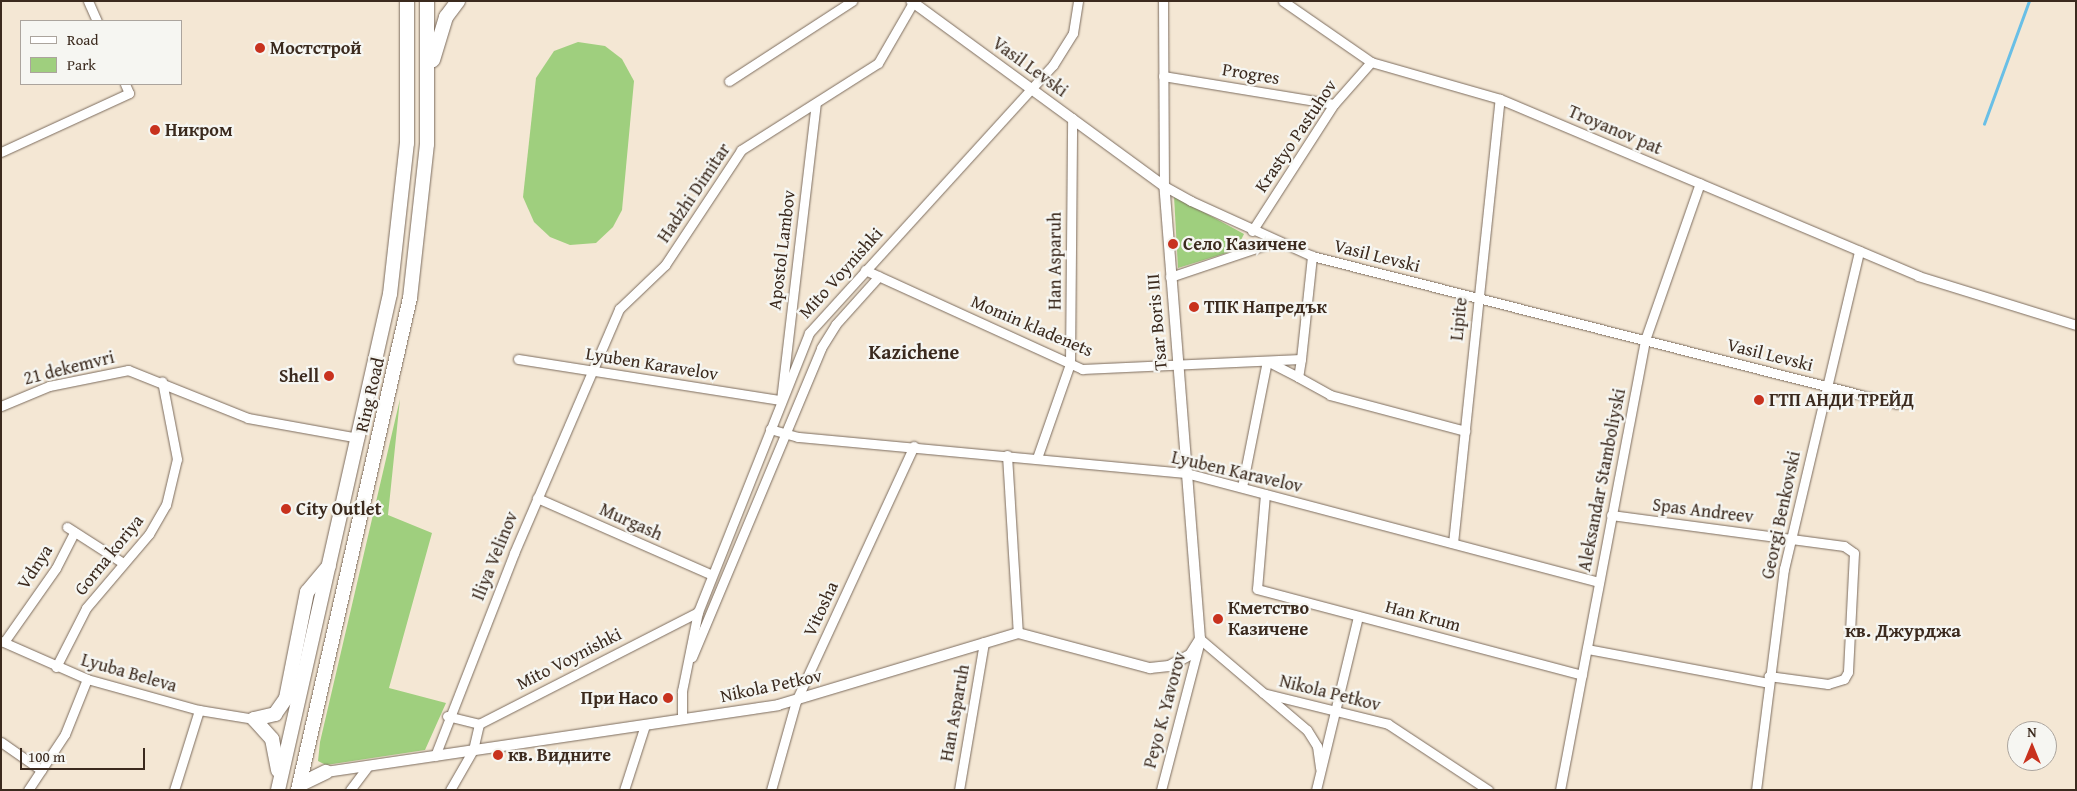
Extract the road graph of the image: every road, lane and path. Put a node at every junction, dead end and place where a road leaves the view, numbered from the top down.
1 (88, 1) edge
2 (407, 1) edge
3 (427, 1) edge
4 (458, 1) edge
5 (852, 1) edge
6 (1078, 1) edge
7 (1163, 1) edge
8 (1284, 1) edge
9 (912, 2) edge
10 (97, 20) edge
11 (1371, 62) junction
12 (429, 75) junction
13 (1163, 76) junction
14 (729, 81) dead end
15 (125, 85) edge
16 (1033, 88) junction
17 (1500, 100) junction
18 (816, 103) junction
19 (1334, 104) junction
20 (1072, 118) junction
21 (1, 152) edge
22 (1700, 183) junction
23 (1164, 186) junction
24 (1252, 231) junction
25 (1274, 242) junction
26 (1859, 251) junction
27 (1312, 256) junction
28 (865, 270) junction
29 (879, 276) junction
30 (1170, 277) junction
31 (1478, 298) junction
32 (2076, 324) edge
33 (1645, 340) junction
34 (518, 359) dead end
35 (1300, 359) junction
36 (1266, 361) junction
37 (1070, 364) junction
38 (1178, 364) junction
39 (592, 370) junction
40 (1298, 377) junction
41 (162, 381) junction
42 (1827, 386) junction
43 (781, 400) junction
44 (1897, 404) dead end
45 (1, 406) edge
46 (770, 429) junction
47 (1465, 431) junction
48 (786, 434) junction
49 (359, 438) junction
50 (914, 446) junction
51 (1007, 455) junction
52 (1037, 458) junction
53 (1186, 473) junction
54 (1242, 488) junction
55 (1265, 494) junction
56 (537, 498) junction
57 (1611, 515) junction
58 (1790, 539) junction
59 (1453, 543) junction
60 (123, 562) junction
61 (330, 565) junction
62 (712, 575) junction
63 (1599, 582) junction
64 (698, 612) junction
65 (1358, 616) junction
66 (1018, 633) junction
67 (1200, 639) junction
68 (3, 642) edge
69 (984, 642) junction
70 (1587, 649) junction
71 (56, 667) junction
72 (686, 669) junction
73 (1582, 675) junction
74 (87, 679) junction
75 (1768, 679) junction
76 (1263, 694) junction
77 (796, 701) junction
78 (199, 710) junction
79 (1337, 710) junction
80 (447, 716) junction
81 (254, 719) junction
82 (682, 719) junction
83 (479, 724) junction
84 (645, 725) junction
85 (1, 742) edge
86 (473, 750) junction
87 (306, 753) junction
88 (435, 756) junction
89 (368, 766) junction
90 (1320, 768) junction
91 (41, 770) junction
92 (326, 772) junction
93 (279, 785) edge
94 (299, 787) edge
95 (28, 790) edge
96 (174, 790) edge
97 (350, 790) edge
98 (450, 790) edge
99 (624, 790) edge
100 (770, 790) edge
101 (959, 790) edge
102 (1161, 790) edge
103 (1316, 790) edge
104 (1488, 790) edge
105 (1560, 790) edge
106 (1756, 790) edge

1 - 10 street
2 - 49 highway, Ring Road
3 - 12 highway, Ring Road
4 - 12 highway
5 - 14 street
6 - 16 street, Mito Voynishki
7 - 13 street, Tsar Boris III
8 - 11 street, Troyanov pat
9 - 16 street, Vasil Levski
9 - 18 street, Hadzhi Dimitar
11 - 17 street, Troyanov pat
11 - 19 street, Krastyo Pastuhov
12 - 87 highway, Ring Road
13 - 19 street, Progres
13 - 23 street, Tsar Boris III
15 - 21 street
16 - 20 street, Vasil Levski
16 - 28 street, Mito Voynishki
17 - 22 street, Troyanov pat
17 - 31 street, Lipite
18 - 39 street, Hadzhi Dimitar
18 - 43 street, Apostol Lambov
19 - 24 street, Krastyo Pastuhov
20 - 23 street, Vasil Levski
20 - 37 street, Han Asparuh
22 - 26 street, Troyanov pat
22 - 33 street, Aleksandar Stamboliyski
23 - 24 street, Vasil Levski
23 - 30 street, Tsar Boris III
24 - 25 street, Vasil Levski
25 - 27 street, Vasil Levski
25 - 30 street
26 - 32 street, Troyanov pat
26 - 42 street, Georgi Benkovski
27 - 31 street, Vasil Levski
27 - 35 street
28 - 29 street, Momin kladenets
28 - 43 street, Mito Voynishki
29 - 37 street, Momin kladenets
29 - 48 street, Mito Voynishki
30 - 38 street, Tsar Boris III
31 - 33 street, Vasil Levski
31 - 47 street, Lipite
33 - 42 street, Vasil Levski
33 - 57 street, Aleksandar Stamboliyski
34 - 39 street, Lyuben Karavelov
35 - 36 street, Momin kladenets
35 - 40 street
36 - 38 street, Momin kladenets
36 - 40 street
36 - 54 street
37 - 38 street, Momin kladenets
37 - 52 street, Han Asparuh
38 - 53 street, Tsar Boris III
39 - 43 street, Lyuben Karavelov
39 - 56 street, Iliya Velinov
40 - 47 street
41 - 45 street, 21 dekemvri
41 - 49 street, 21 dekemvri
41 - 60 street, Gorna koriya
42 - 44 street, Vasil Levski
42 - 58 street, Georgi Benkovski
43 - 46 street, Mito Voynishki
46 - 48 street, Lyuben Karavelov
46 - 62 street, Mito Voynishki
47 - 59 street, Lipite
48 - 50 street, Lyuben Karavelov
48 - 72 street, Mito Voynishki
49 - 61 highway, Ring Road
50 - 51 street, Lyuben Karavelov
50 - 77 street, Vitosha
51 - 52 street, Lyuben Karavelov
51 - 66 street
52 - 53 street, Lyuben Karavelov
53 - 54 street, Lyuben Karavelov
53 - 67 street, Tsar Boris III
54 - 55 street, Lyuben Karavelov
55 - 59 street, Lyuben Karavelov
55 - 65 street, Han Krum
56 - 62 street, Murgash
56 - 80 street, Iliya Velinov
57 - 58 street, Spas Andreev
57 - 63 street, Aleksandar Stamboliyski
58 - 75 street, Georgi Benkovski
58 - 75 street, Spas Andreev
59 - 63 street, Lyuben Karavelov
60 - 68 street, Vdnya
60 - 71 street, Gorna koriya
61 - 81 highway
61 - 93 highway, Ring Road
62 - 64 street, Mito Voynishki
63 - 70 street, Aleksandar Stamboliyski
64 - 72 street, Mito Voynishki
64 - 83 street, Mito Voynishki
65 - 73 street, Han Krum
65 - 79 street
66 - 67 street, Nikola Petkov
66 - 69 street, Nikola Petkov
67 - 76 street
67 - 102 street, Peyo K. Yavorov
68 - 71 street, Lyuba Beleva
69 - 77 street, Nikola Petkov
69 - 101 street, Han Asparuh
70 - 73 street, Aleksandar Stamboliyski
70 - 75 street
71 - 74 street, Lyuba Beleva
72 - 82 street, Mito Voynishki
73 - 105 street, Aleksandar Stamboliyski
74 - 78 street, Lyuba Beleva
74 - 91 street
75 - 106 street, Georgi Benkovski
76 - 79 street, Nikola Petkov
76 - 90 street
77 - 82 street, Nikola Petkov
77 - 100 street, Vitosha
78 - 81 street, Lyuba Beleva
78 - 96 street
79 - 90 street
79 - 104 street, Nikola Petkov
80 - 83 street
80 - 88 street, Iliya Velinov
81 - 93 highway
82 - 84 street, Nikola Petkov
83 - 86 street
84 - 86 street, Nikola Petkov
84 - 99 street
85 - 91 street
86 - 88 street, Nikola Petkov
86 - 98 street
87 - 92 highway
87 - 94 highway, Ring Road
88 - 89 street, Nikola Petkov
89 - 92 street, Nikola Petkov
89 - 97 street
90 - 103 street
91 - 95 street
92 - 94 highway

